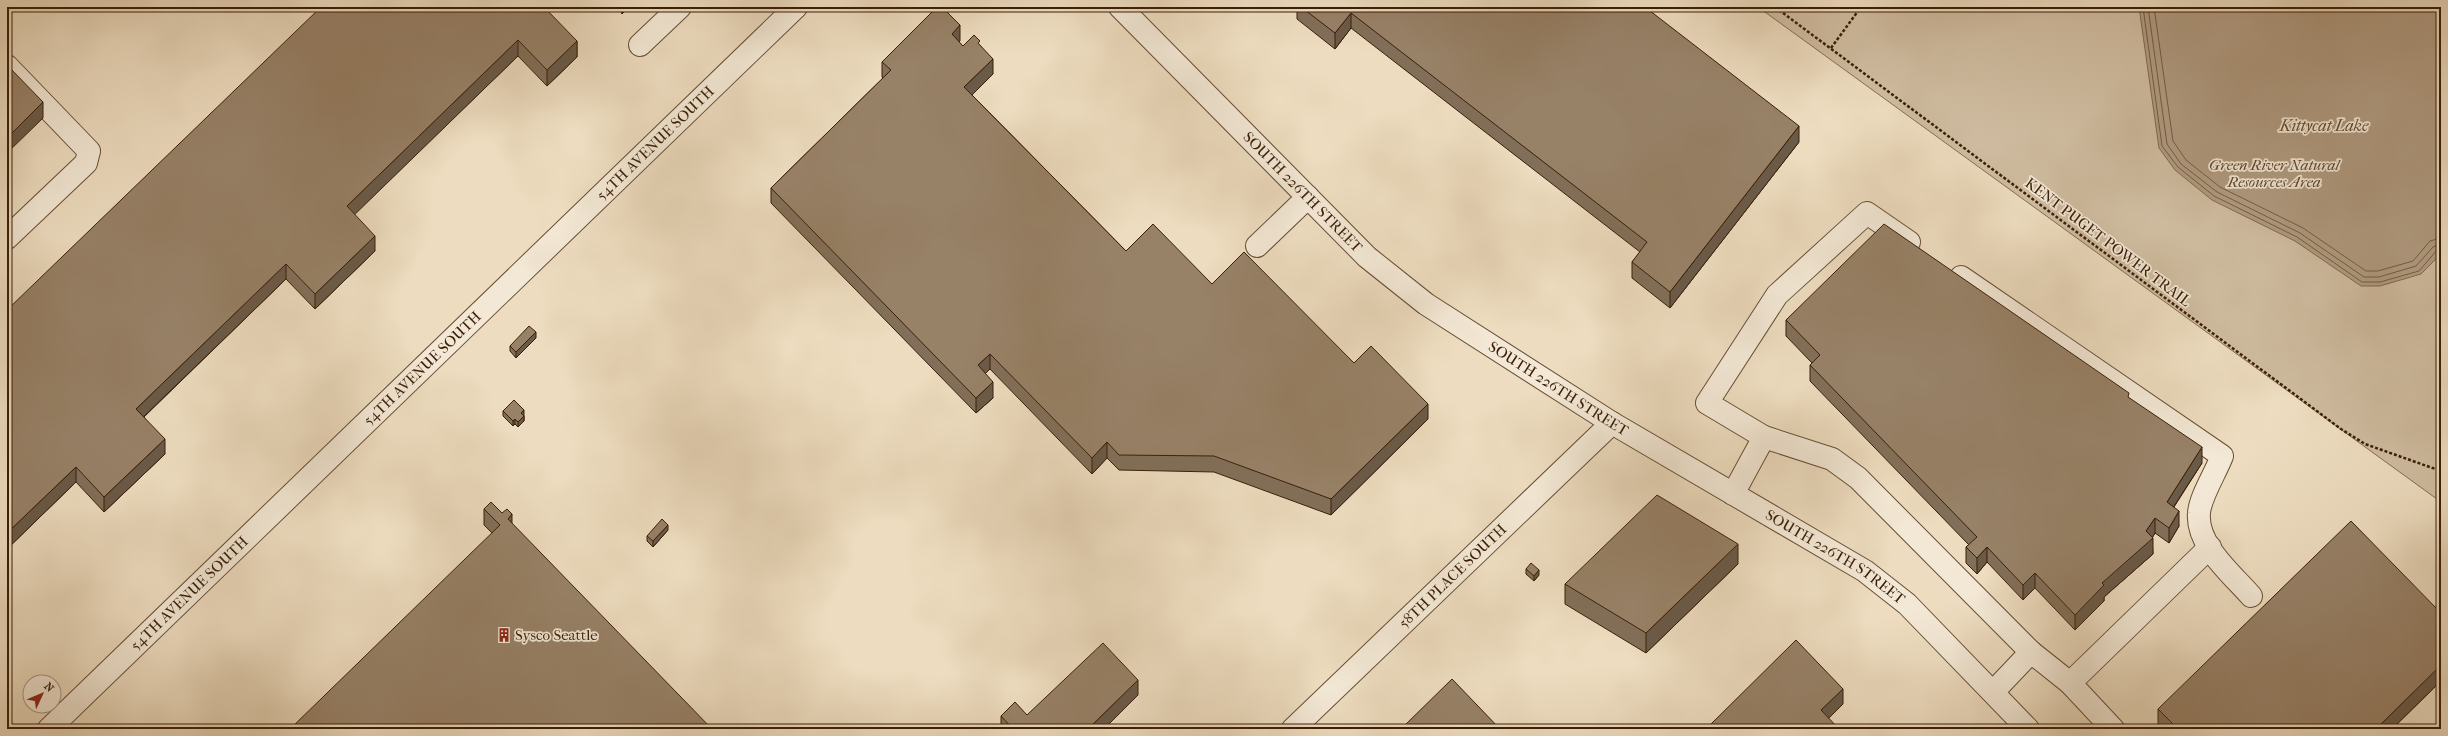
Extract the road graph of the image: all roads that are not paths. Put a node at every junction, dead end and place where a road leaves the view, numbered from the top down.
1 (680, 7) edge
2 (796, 7) edge
3 (1120, 7) edge
4 (640, 45) dead end
5 (7, 66) edge
6 (1308, 197) junction
7 (7, 238) edge
8 (1257, 246) dead end
9 (1926, 254) edge
10 (1946, 267) edge
11 (1612, 423) junction
12 (1764, 437) junction
13 (1732, 494) junction
14 (2210, 548) junction
15 (2251, 596) dead end
16 (2031, 652) junction
17 (2070, 683) junction
18 (1993, 692) junction
19 (49, 729) edge
20 (1293, 729) edge
21 (2028, 729) edge
22 (2113, 729) edge

1 - 4 street
2 - 19 street, 54TH AVENUE SOUTH
3 - 6 street, SOUTH 226TH STREET
5 - 7 street
6 - 8 street
6 - 11 street, SOUTH 226TH STREET
9 - 12 street
10 - 14 street
11 - 13 street, SOUTH 226TH STREET
11 - 20 street, 58TH PLACE SOUTH
12 - 13 street
12 - 16 street
13 - 18 street, SOUTH 226TH STREET
14 - 15 street
14 - 17 street
16 - 17 street
16 - 18 street
17 - 22 street
18 - 21 street, SOUTH 226TH STREET

